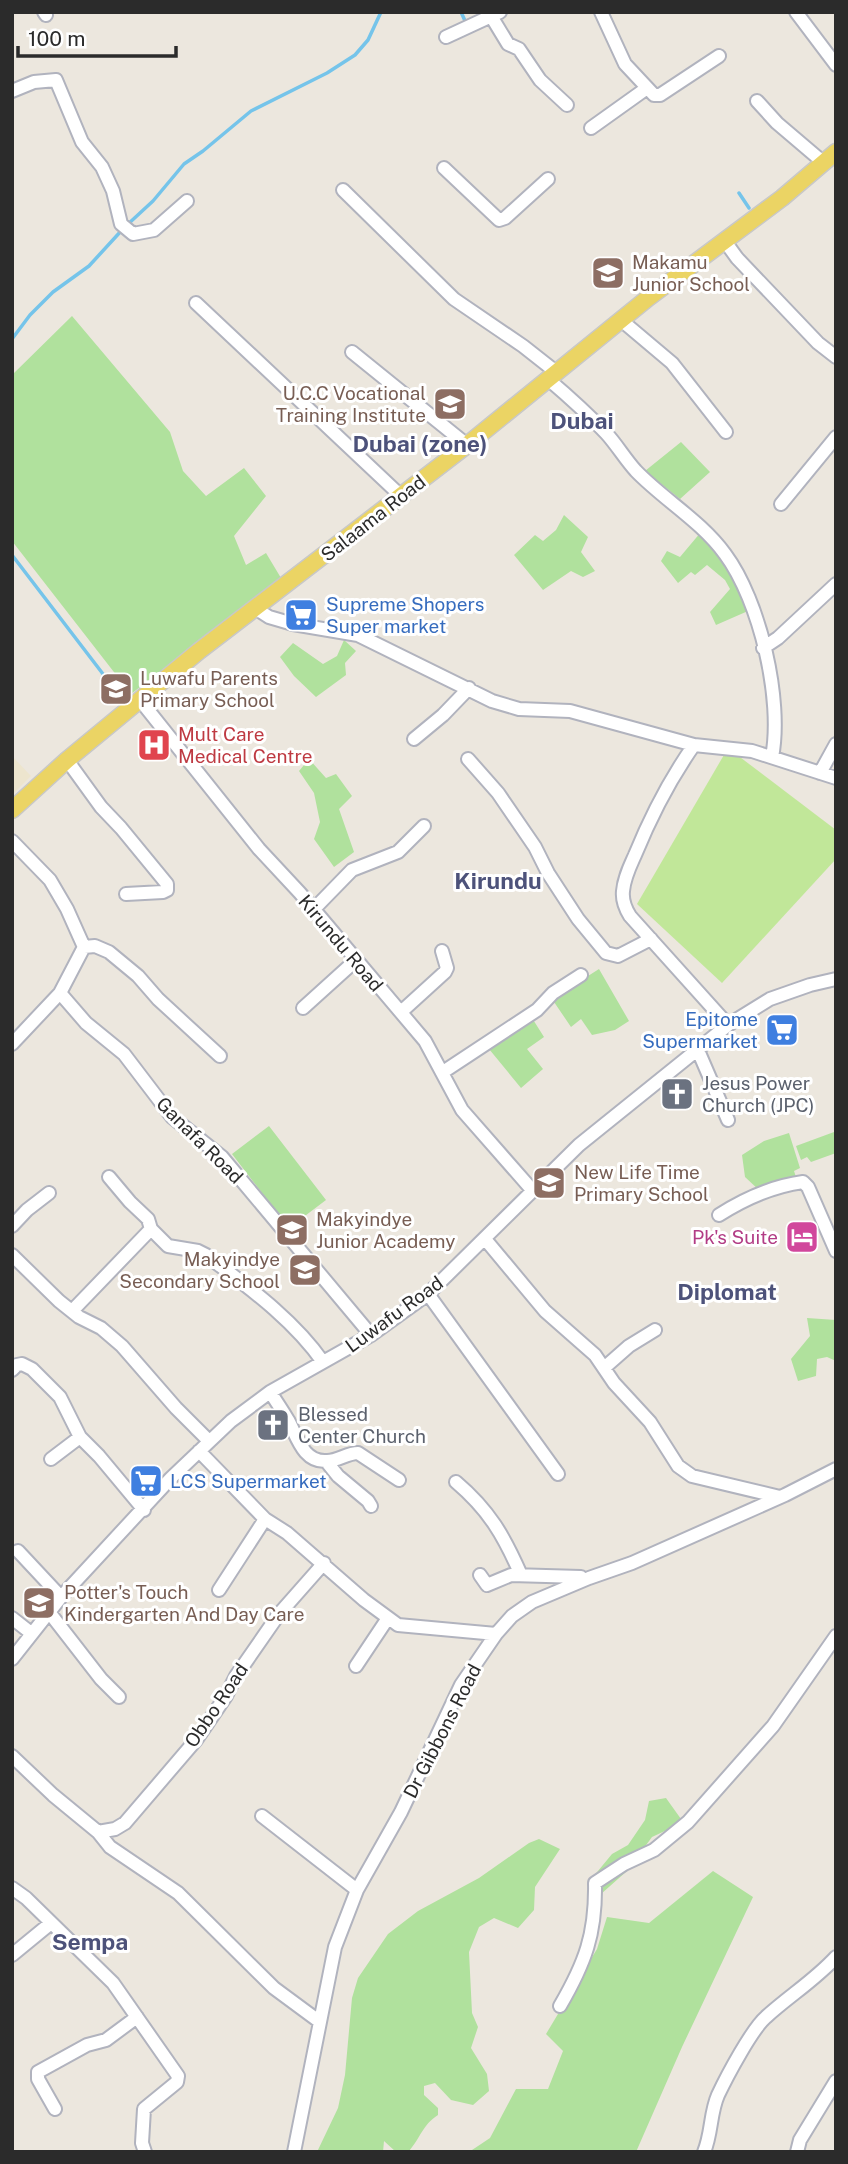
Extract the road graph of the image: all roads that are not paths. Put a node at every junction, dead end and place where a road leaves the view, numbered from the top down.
1 (601, 12) edge
2 (796, 12) edge
3 (495, 14) edge
4 (446, 37) dead end
5 (719, 56) dead end
6 (836, 65) edge
7 (647, 88) junction
8 (12, 91) edge
9 (757, 101) dead end
10 (567, 105) dead end
11 (590, 128) dead end
12 (832, 156) edge
13 (444, 169) dead end
14 (548, 179) dead end
15 (343, 190) dead end
16 (187, 201) dead end
17 (723, 240) junction
18 (197, 303) dead end
19 (621, 320) junction
20 (352, 352) dead end
21 (836, 357) edge
22 (552, 375) junction
23 (726, 432) dead end
24 (836, 436) edge
25 (467, 445) junction
26 (401, 496) junction
27 (781, 504) dead end
28 (836, 584) edge
29 (255, 608) junction
30 (763, 648) junction
31 (469, 688) junction
32 (140, 700) junction
33 (414, 738) dead end
34 (836, 744) edge
35 (694, 745) junction
36 (772, 757) junction
37 (468, 759) dead end
38 (67, 760) junction
39 (820, 773) junction
40 (836, 778) edge
41 (12, 810) edge
42 (424, 827) dead end
43 (12, 841) edge
44 (126, 894) dead end
45 (314, 909) junction
46 (651, 939) junction
47 (84, 947) junction
48 (442, 951) dead end
49 (355, 961) junction
50 (581, 975) dead end
51 (836, 979) edge
52 (60, 993) junction
53 (303, 1008) dead end
54 (401, 1012) junction
55 (728, 1025) junction
56 (12, 1044) edge
57 (697, 1048) junction
58 (220, 1056) dead end
59 (443, 1072) junction
60 (728, 1120) dead end
61 (109, 1177) dead end
62 (533, 1191) junction
63 (50, 1194) dead end
64 (719, 1215) dead end
65 (12, 1226) edge
66 (151, 1229) junction
67 (485, 1239) junction
68 (836, 1251) edge
69 (12, 1255) edge
70 (428, 1294) junction
71 (72, 1311) junction
72 (655, 1330) dead end
73 (371, 1335) junction
74 (12, 1354) edge
75 (323, 1362) junction
76 (17, 1367) edge
77 (604, 1368) junction
78 (270, 1392) junction
79 (80, 1437) junction
80 (209, 1441) junction
81 (199, 1451) junction
82 (51, 1459) dead end
83 (326, 1461) junction
84 (836, 1469) edge
85 (558, 1474) dead end
86 (399, 1480) dead end
87 (456, 1482) dead end
88 (780, 1497) junction
89 (371, 1506) dead end
90 (144, 1510) junction
91 (265, 1520) junction
92 (18, 1551) dead end
93 (324, 1563) junction
94 (480, 1575) dead end
95 (521, 1575) junction
96 (589, 1577) junction
97 (219, 1590) dead end
98 (61, 1597) junction
99 (49, 1612) junction
100 (12, 1618) edge
101 (388, 1618) junction
102 (31, 1633) junction
103 (496, 1634) junction
104 (836, 1636) edge
105 (12, 1659) edge
106 (356, 1666) dead end
107 (119, 1697) dead end
108 (12, 1756) edge
109 (262, 1816) dead end
110 (98, 1832) junction
111 (12, 1888) edge
112 (357, 1890) junction
113 (51, 1923) junction
114 (12, 1955) edge
115 (836, 1957) edge
116 (560, 2006) dead end
117 (137, 2017) junction
118 (320, 2022) junction
119 (835, 2085) edge
120 (54, 2109) dead end
121 (145, 2152) edge
122 (294, 2152) edge
123 (704, 2152) edge
124 (797, 2152) edge

1 - 7 street
2 - 6 street
3 - 4 street
3 - 10 street
5 - 7 street
7 - 11 street
8 - 16 street
9 - 12 street
12 - 17 main road, Salaama Road
13 - 14 street
15 - 22 street
17 - 19 main road, Salaama Road
17 - 21 street
18 - 26 street
19 - 22 main road, Salaama Road
19 - 23 street
20 - 25 street
22 - 25 main road, Salaama Road
22 - 30 street
24 - 27 street
25 - 26 main road, Salaama Road
26 - 29 main road, Salaama Road
28 - 30 street
29 - 31 street
29 - 32 main road, Salaama Road
30 - 36 street
31 - 33 street
31 - 35 street
32 - 38 main road, Salaama Road
32 - 45 street, Kirundu Road
34 - 39 street
35 - 36 street
35 - 46 street
36 - 39 street
37 - 46 street
38 - 41 main road, Salaama Road
38 - 44 street
39 - 40 street
42 - 45 street
43 - 47 street
45 - 49 street, Kirundu Road
46 - 55 street
47 - 52 street
47 - 58 street
48 - 54 street
49 - 53 street
49 - 54 street, Kirundu Road
50 - 59 street
51 - 55 street, Luwafu Road
52 - 56 street
52 - 73 street, Ganafa Road
54 - 59 street, Kirundu Road
55 - 57 street, Luwafu Road
57 - 60 street
57 - 62 street, Luwafu Road
59 - 62 street, Kirundu Road
61 - 66 street
62 - 67 street, Luwafu Road
63 - 65 street
64 - 68 street
66 - 71 street
66 - 75 street
67 - 70 street, Luwafu Road
67 - 77 street
69 - 71 street
70 - 73 street, Luwafu Road
70 - 85 street
71 - 80 street
72 - 77 street
73 - 75 street, Luwafu Road
74 - 76 street
75 - 78 street, Luwafu Road
76 - 79 street
77 - 88 street
78 - 80 street, Luwafu Road
78 - 83 street
79 - 82 street
79 - 90 street
80 - 81 street, Luwafu Road
81 - 90 street, Luwafu Road
81 - 91 street
83 - 86 street
83 - 89 street
84 - 88 street, Dr Gibbons Road
87 - 95 street
88 - 96 street, Dr Gibbons Road
90 - 98 street, Luwafu Road
91 - 93 street
91 - 97 street
92 - 98 street
93 - 101 street
93 - 110 street, Obbo Road
94 - 95 street
95 - 96 street
96 - 103 street, Dr Gibbons Road
98 - 99 street, Luwafu Road
99 - 102 street, Luwafu Road
99 - 107 street
100 - 102 street
101 - 103 street
101 - 106 street
102 - 105 street, Luwafu Road
103 - 112 street, Dr Gibbons Road
104 - 116 street
108 - 110 street
109 - 112 street
110 - 118 street
111 - 113 street
112 - 118 street, Dr Gibbons Road
113 - 114 street
113 - 117 street
115 - 123 street
117 - 120 street
117 - 121 street
118 - 122 street, Dr Gibbons Road
119 - 124 street

